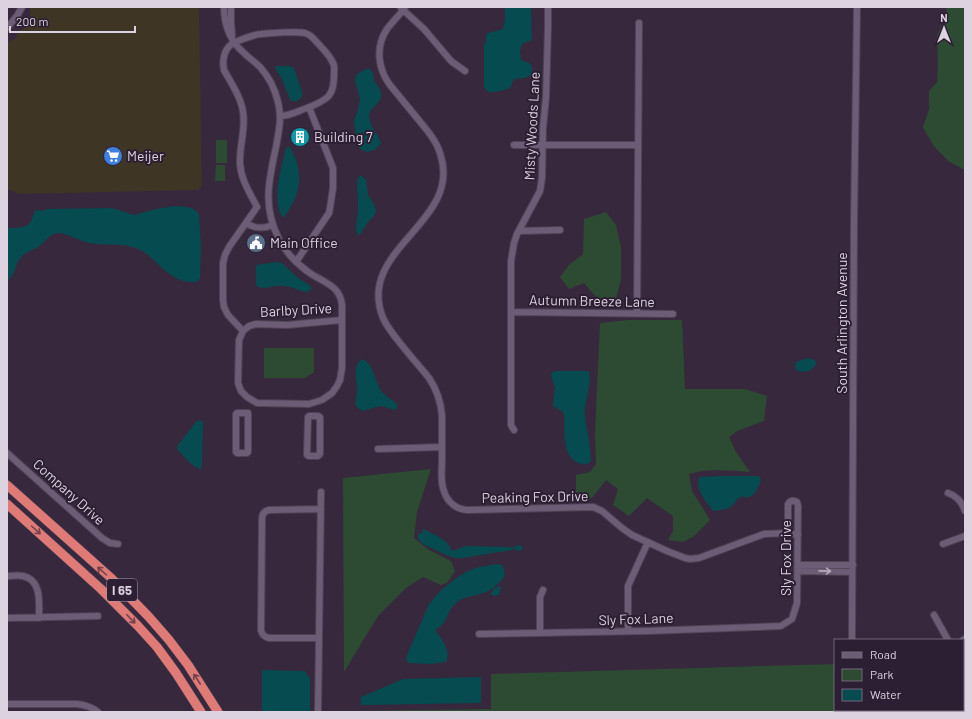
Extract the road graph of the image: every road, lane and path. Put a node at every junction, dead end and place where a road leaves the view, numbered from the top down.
1 (22, 7) edge
2 (224, 7) edge
3 (231, 7) edge
4 (857, 7) edge
5 (403, 8) edge
6 (548, 8) edge
7 (639, 23) dead end
8 (7, 28) edge
9 (235, 43) junction
10 (465, 71) dead end
11 (309, 107) junction
12 (280, 116) junction
13 (514, 145) dead end
14 (543, 145) junction
15 (638, 145) junction
16 (268, 206) junction
17 (257, 207) junction
18 (246, 223) junction
19 (273, 225) junction
20 (519, 230) junction
21 (560, 230) dead end
22 (296, 262) junction
23 (511, 312) junction
24 (637, 314) junction
25 (673, 314) dead end
26 (342, 320) junction
27 (243, 331) junction
28 (254, 402) junction
29 (307, 404) junction
30 (248, 413) junction
31 (308, 416) junction
32 (514, 430) dead end
33 (442, 447) junction
34 (378, 449) dead end
35 (7, 453) edge
36 (7, 485) edge
37 (321, 492) dead end
38 (948, 493) dead end
39 (7, 504) edge
40 (320, 509) junction
41 (965, 511) edge
42 (788, 533) junction
43 (798, 535) junction
44 (965, 536) edge
45 (648, 542) junction
46 (118, 544) dead end
47 (943, 544) dead end
48 (798, 568) junction
49 (852, 568) junction
50 (7, 576) edge
51 (543, 590) dead end
52 (934, 615) dead end
53 (98, 616) dead end
54 (7, 618) edge
55 (39, 618) junction
56 (792, 619) joint
57 (628, 631) junction
58 (540, 633) junction
59 (479, 634) dead end
60 (319, 638) junction
61 (852, 639) edge
62 (947, 639) edge
63 (7, 704) edge
64 (98, 712) edge
65 (202, 712) edge
66 (218, 712) edge
67 (318, 712) edge

1 - 8 street
2 - 9 street
3 - 9 street
4 - 49 street, South Arlington Avenue
5 - 10 street
5 - 33 street, Peaking Fox Drive
6 - 14 street, Misty Woods Lane
7 - 15 street
9 - 11 street
9 - 12 street
9 - 17 street
11 - 12 street
11 - 22 street
12 - 16 street
13 - 14 street
14 - 15 street
14 - 20 street, Misty Woods Lane
15 - 24 street
16 - 17 street
16 - 19 street
17 - 18 street
18 - 19 street
18 - 27 street
19 - 22 street
20 - 21 street
20 - 23 street, Misty Woods Lane
22 - 26 street
23 - 24 street, Autumn Breeze Lane
23 - 32 street, Misty Woods Lane
24 - 25 street, Autumn Breeze Lane
26 - 27 street, Barlby Drive
26 - 29 street
27 - 28 street
28 - 29 street
28 - 30 street
29 - 31 street
30 - 30 street
31 - 31 street
33 - 34 street
33 - 45 street, Peaking Fox Drive
35 - 46 street, Company Drive
66 -> 36 highway, I 65
37 - 40 street
38 - 41 street
39 -> 65 highway, I 65
40 - 60 street
40 - 60 street
42 - 43 street, Peaking Fox Drive
42 - 43 street, Sly Fox Drive
42 - 45 street, Peaking Fox Drive
43 - 48 street, Sly Fox Drive
44 - 47 street
45 - 57 street
48 - 49 street
48 - 56 street, Sly Fox Drive
49 - 61 street, South Arlington Avenue
50 - 55 street
51 - 58 street
52 - 62 street
53 - 55 street
54 - 55 street
56 - 57 street, Sly Fox Lane
57 - 58 street, Sly Fox Lane
58 - 59 street, Sly Fox Lane
60 - 67 street
63 - 64 street

